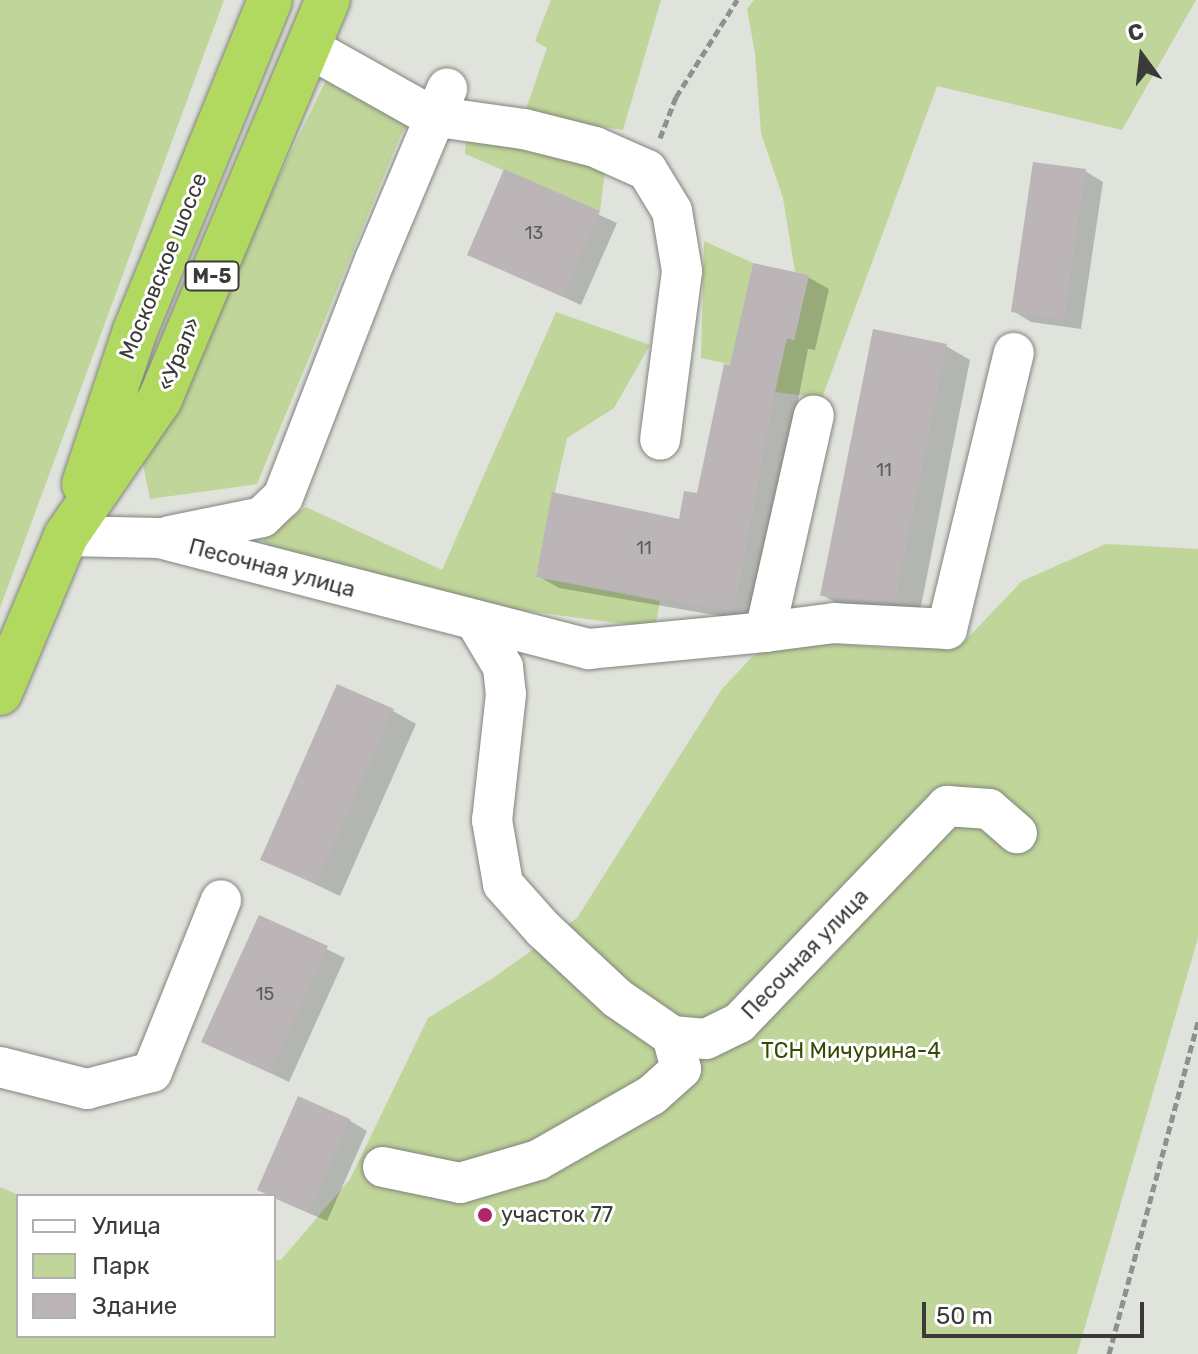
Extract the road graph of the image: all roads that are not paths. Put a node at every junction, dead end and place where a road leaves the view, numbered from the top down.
1 (270, 0) edge
2 (328, 0) edge
3 (308, 47) junction
4 (442, 103) junction
5 (1014, 353) dead end
6 (814, 415) dead end
7 (660, 440) dead end
8 (66, 536) junction
9 (159, 538) junction
10 (475, 620) junction
11 (765, 632) junction
12 (0, 693) edge
13 (1017, 833) dead end
14 (221, 900) dead end
15 (672, 1036) junction
16 (0, 1067) edge
17 (383, 1167) dead end

1 - 8 highway, Московское шоссе / М-5
2 - 3 highway, «Урал» / М-5
3 - 4 lane
3 - 8 highway, «Урал» / М-5
4 - 7 lane
4 - 9 lane
5 - 11 lane, Песочная улица
6 - 11 lane
8 - 9 lane, Песочная улица
8 - 12 highway, «Урал» / М-5
9 - 10 lane, Песочная улица
10 - 11 lane, Песочная улица
10 - 15 lane
13 - 15 lane, Песочная улица
14 - 16 lane
15 - 17 lane

